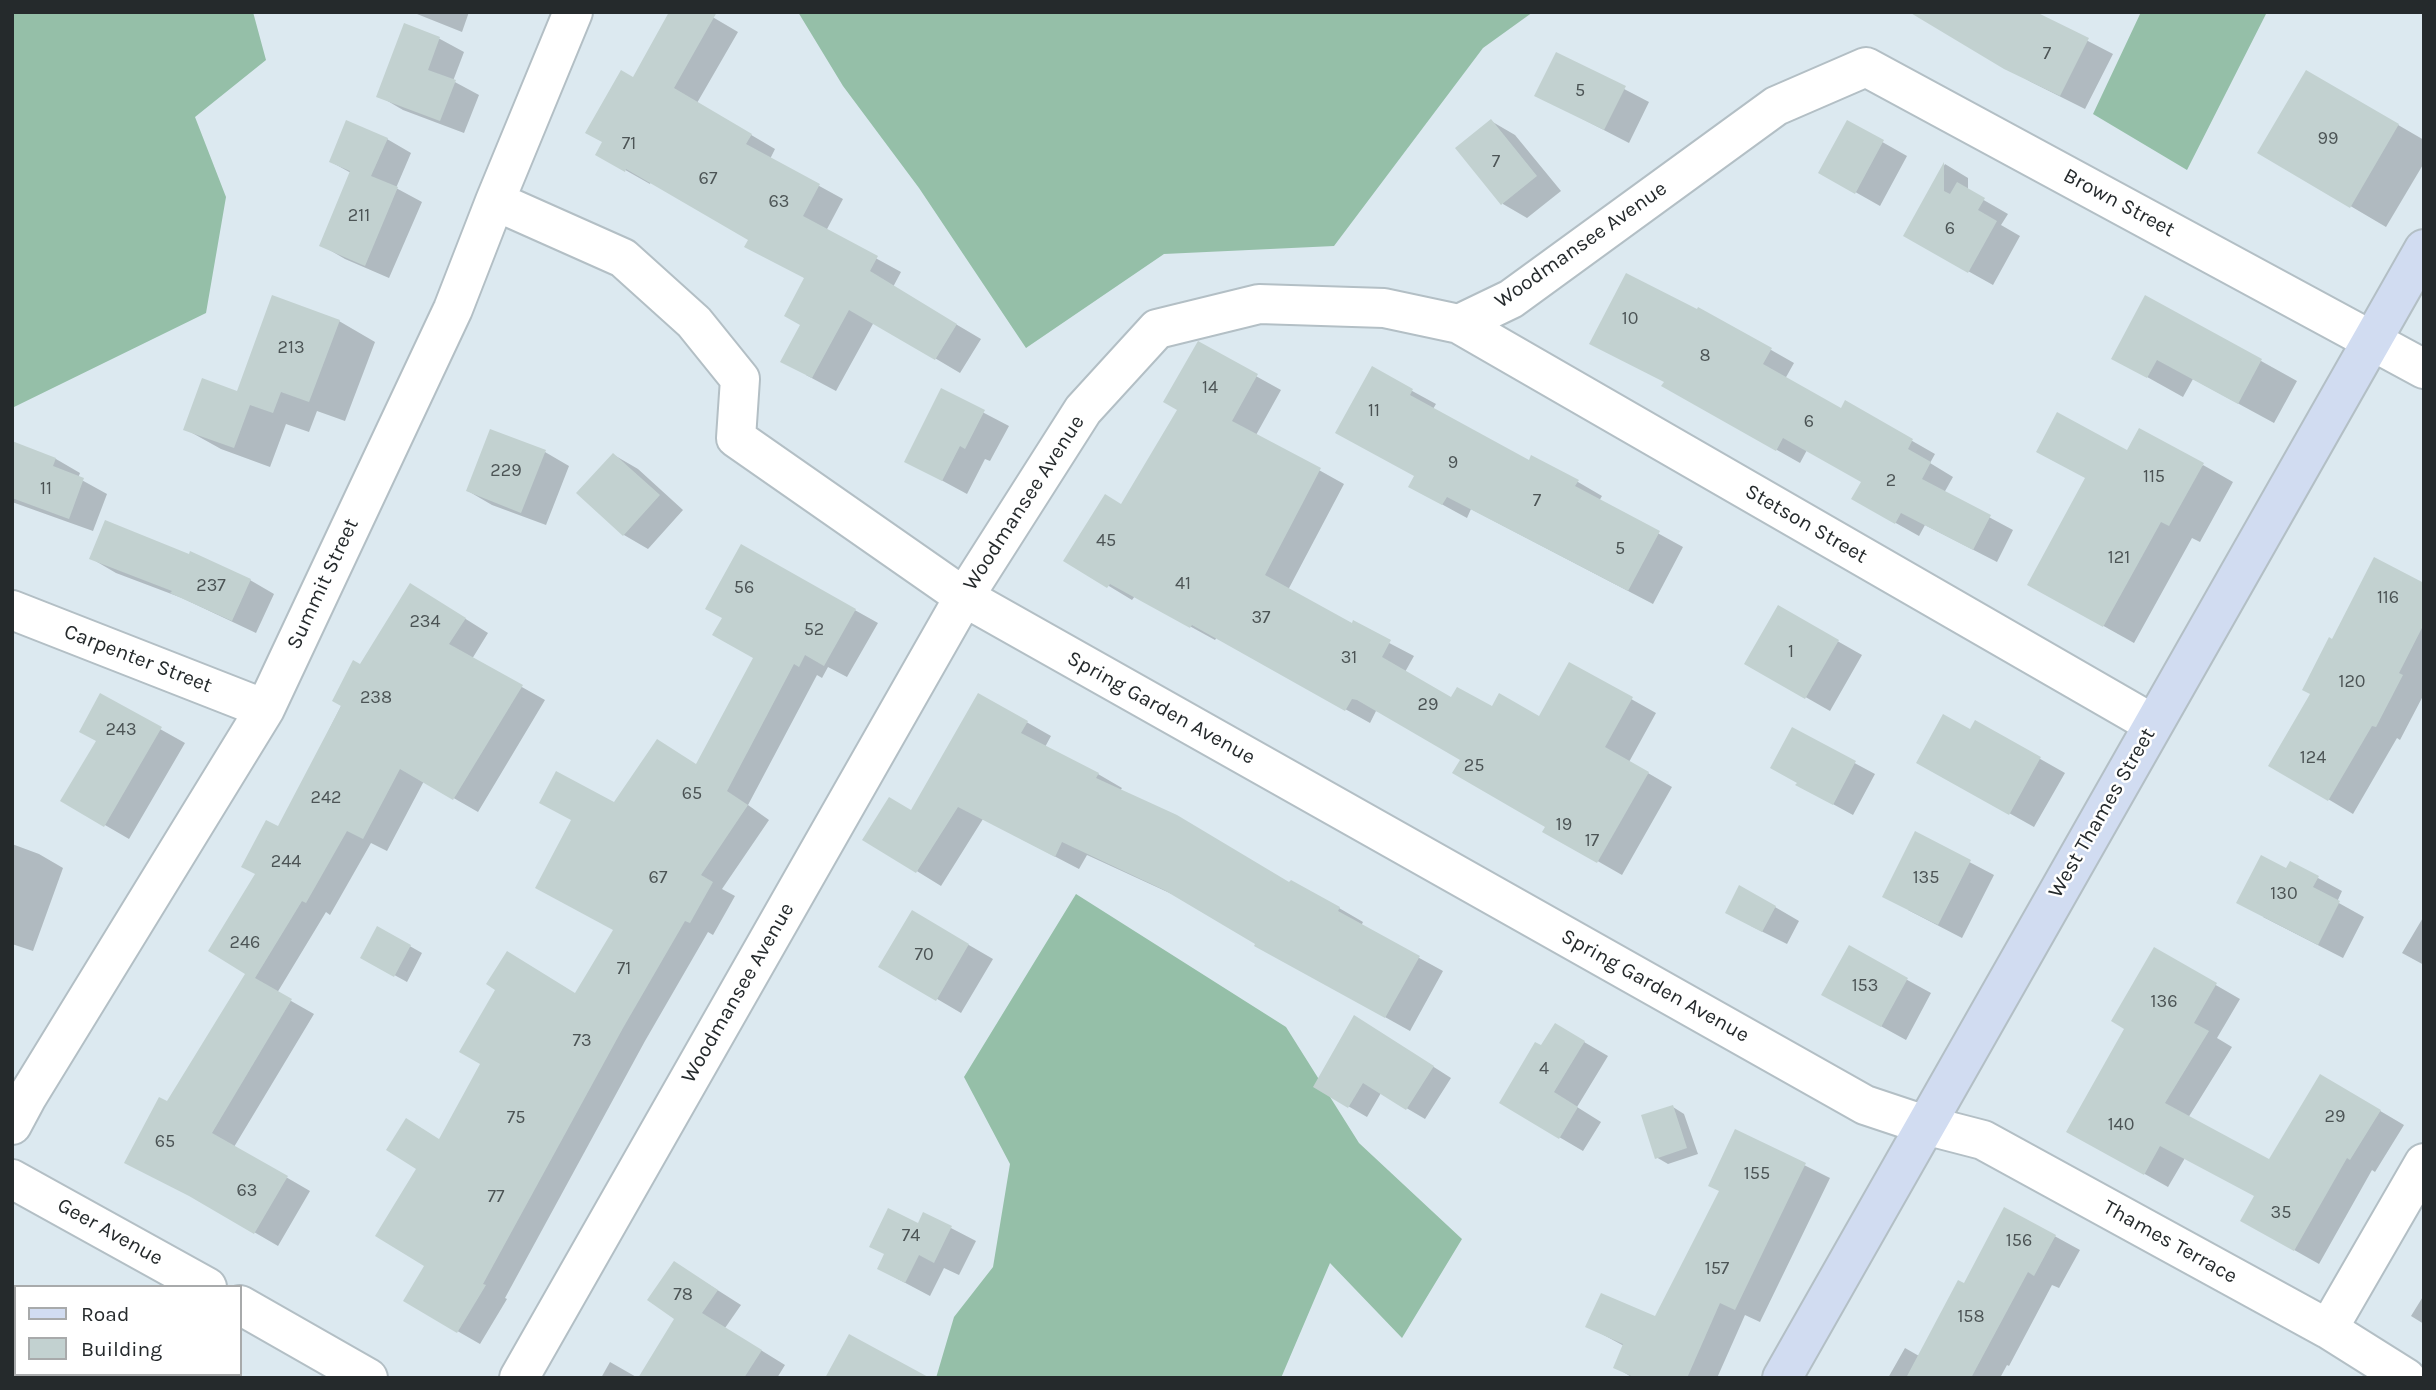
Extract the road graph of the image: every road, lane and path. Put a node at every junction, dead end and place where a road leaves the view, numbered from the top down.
1 (573, 12) edge
2 (1866, 67) joint
3 (495, 201) junction
4 (2424, 249) edge
5 (1459, 324) junction
6 (2371, 340) junction
7 (2424, 369) edge
8 (964, 597) junction
9 (12, 610) edge
10 (265, 709) junction
11 (2153, 724) junction
12 (12, 1125) edge
13 (1925, 1125) junction
14 (2424, 1163) edge
15 (12, 1179) edge
16 (203, 1285) edge
17 (242, 1306) edge
18 (2328, 1329) junction
19 (368, 1378) edge
20 (519, 1378) edge
21 (1782, 1378) edge
22 (2406, 1378) edge

1 - 3 street, Summit Street
2 - 5 street, Woodmansee Avenue
2 - 6 street, Brown Street
3 - 8 street, Spring Garden Avenue
3 - 10 street, Summit Street
4 - 6 main road, West Thames Street
5 - 8 street, Woodmansee Avenue
5 - 11 street, Stetson Street
6 - 7 street, Brown Street
6 - 11 main road, West Thames Street
8 - 13 street, Spring Garden Avenue
8 - 20 street, Woodmansee Avenue
9 - 10 street, Carpenter Street
10 - 12 street, Summit Street
11 - 13 main road, West Thames Street
13 - 18 street, Thames Terrace
13 - 21 main road, West Thames Street
14 - 18 street
15 - 16 street, Geer Avenue
17 - 19 street
18 - 22 street, Thames Terrace

